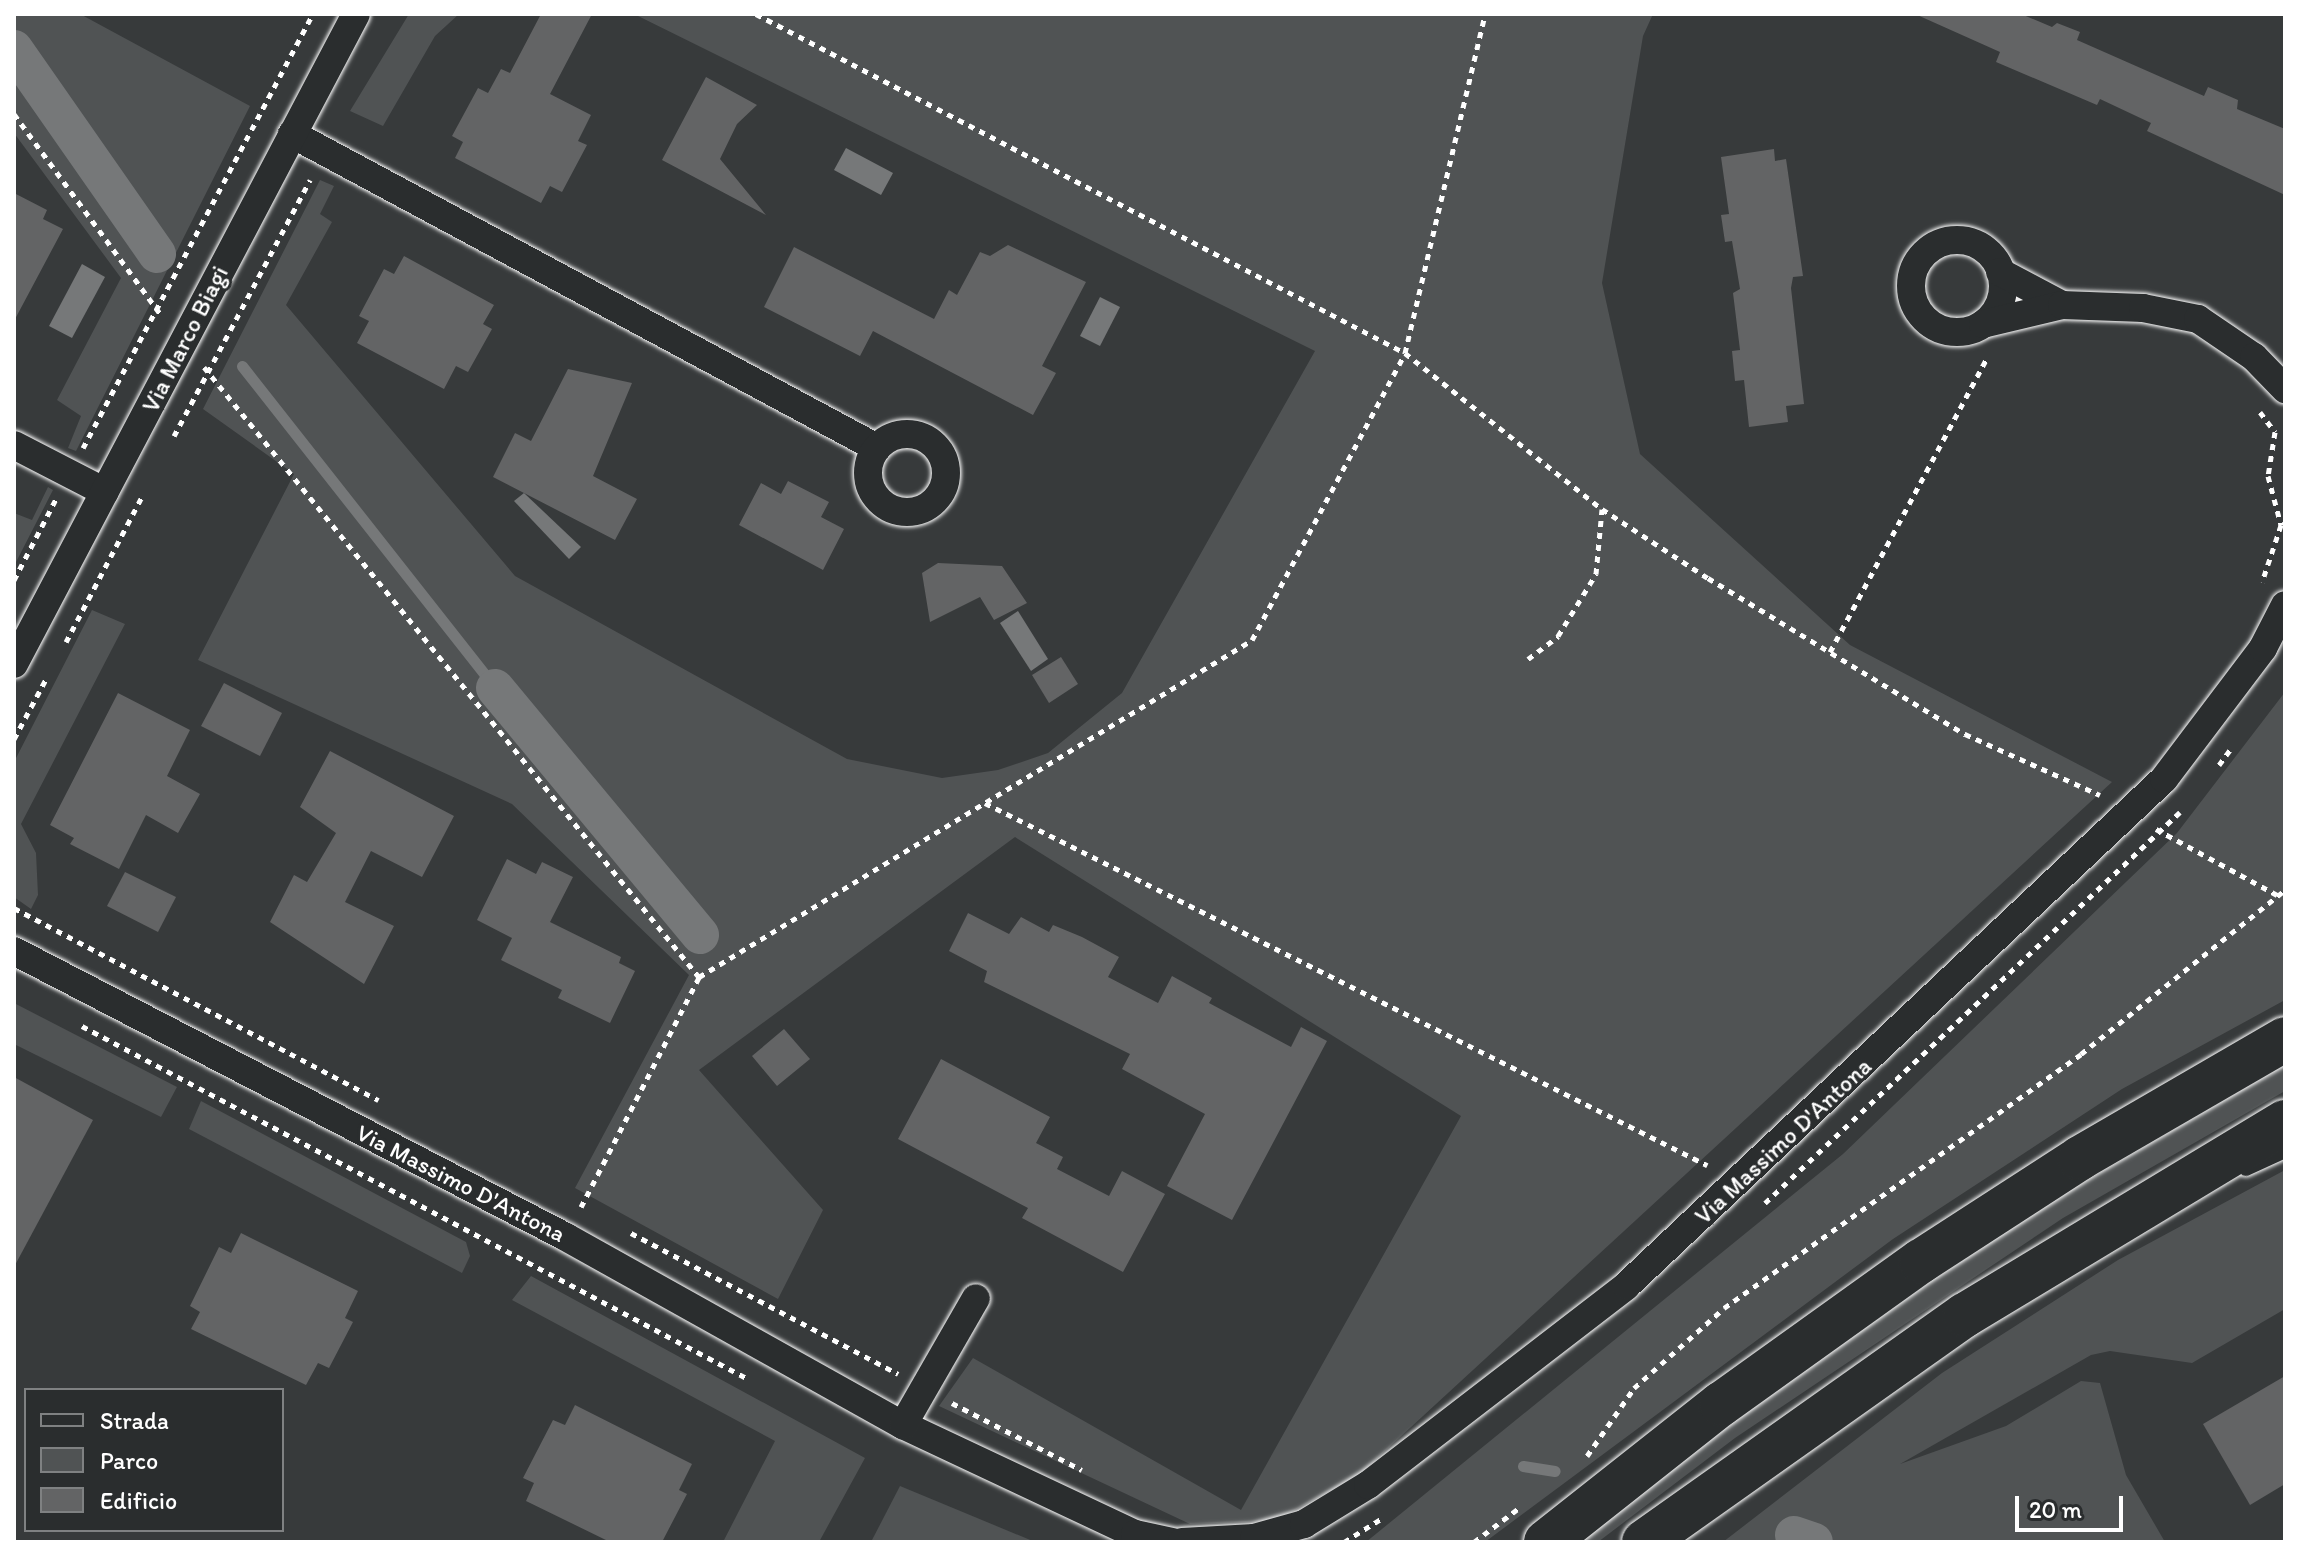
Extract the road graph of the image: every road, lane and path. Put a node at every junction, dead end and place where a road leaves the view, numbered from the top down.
1 (313, 14) edge
2 (356, 14) edge
3 (756, 14) edge
4 (1485, 14) edge
5 (14, 114) edge
6 (292, 134) junction
7 (325, 151) junction
8 (2000, 272) junction
9 (2062, 305) junction
10 (156, 309) junction
11 (1983, 324) junction
12 (183, 342) junction
13 (1405, 353) junction
14 (1986, 360) dead end
15 (209, 372) junction
16 (2283, 391) edge
17 (172, 439) dead end
18 (14, 445) edge
19 (877, 448) dead end
20 (69, 474) junction
21 (150, 481) dead end
22 (105, 492) junction
23 (1602, 509) junction
24 (14, 580) edge
25 (2255, 595) dead end
26 (2285, 605) edge
27 (64, 645) dead end
28 (1830, 652) junction
29 (1528, 659) dead end
30 (14, 664) edge
31 (50, 672) dead end
32 (14, 739) edge
33 (2113, 786) dead end
34 (2104, 797) junction
35 (984, 803) junction
36 (2092, 807) dead end
37 (2131, 813) junction
38 (2285, 890) edge
39 (2277, 895) junction
40 (14, 908) edge
41 (14, 951) edge
42 (699, 977) junction
43 (70, 1020) dead end
44 (2285, 1039) edge
45 (388, 1105) dead end
46 (2285, 1122) edge
47 (2285, 1151) edge
48 (1718, 1154) dead end
49 (1707, 1165) junction
50 (1698, 1173) dead end
51 (567, 1199) dead end
52 (581, 1207) junction
53 (595, 1214) dead end
54 (623, 1229) dead end
55 (2043, 1265) junction
56 (976, 1298) dead end
57 (761, 1386) dead end
58 (924, 1389) junction
59 (903, 1425) junction
60 (1575, 1466) dead end
61 (1091, 1475) dead end
62 (1522, 1506) dead end
63 (1173, 1542) edge
64 (1182, 1542) edge
65 (1474, 1542) edge
66 (1546, 1542) edge
67 (1644, 1542) edge

1 - 10 path
2 - 6 street, Via Marco Biagi
3 - 13 path
4 - 13 path
5 - 10 path
6 - 7 street
6 - 12 street, Via Marco Biagi
7 - 15 path
7 - 19 street
8 - 9 street
8 - 11 street
8 - 11 street
9 - 11 street
9 - 16 street
10 - 12 path
10 - 20 path
12 - 15 path
12 - 22 street, Via Marco Biagi
13 - 23 path
13 - 35 path
14 - 28 path
15 - 17 path
15 - 42 path
16 - 25 path
18 - 20 street
20 - 22 street
20 - 24 path
21 - 27 path
22 - 30 street, Via Marco Biagi
23 - 28 path
23 - 29 path
26 - 37 street, Via Massimo D'Antona
28 - 34 path
31 - 32 path
33 - 34 path
34 - 36 path
35 - 42 path
35 - 49 path
37 - 39 path
37 - 64 street, Via Massimo D'Antona
38 - 39 path
39 - 60 path
40 - 45 path
41 - 59 street, Via Massimo D'Antona
42 - 52 path
43 - 57 path
44 - 66 highway
46 - 55 highway
47 - 55 lane
48 - 49 path
49 - 50 path
51 - 52 path
52 - 53 path
54 - 58 path
55 - 67 highway
56 - 58 street
58 - 59 street
58 - 61 path
59 - 63 street, Via Massimo D'Antona
62 - 65 path

